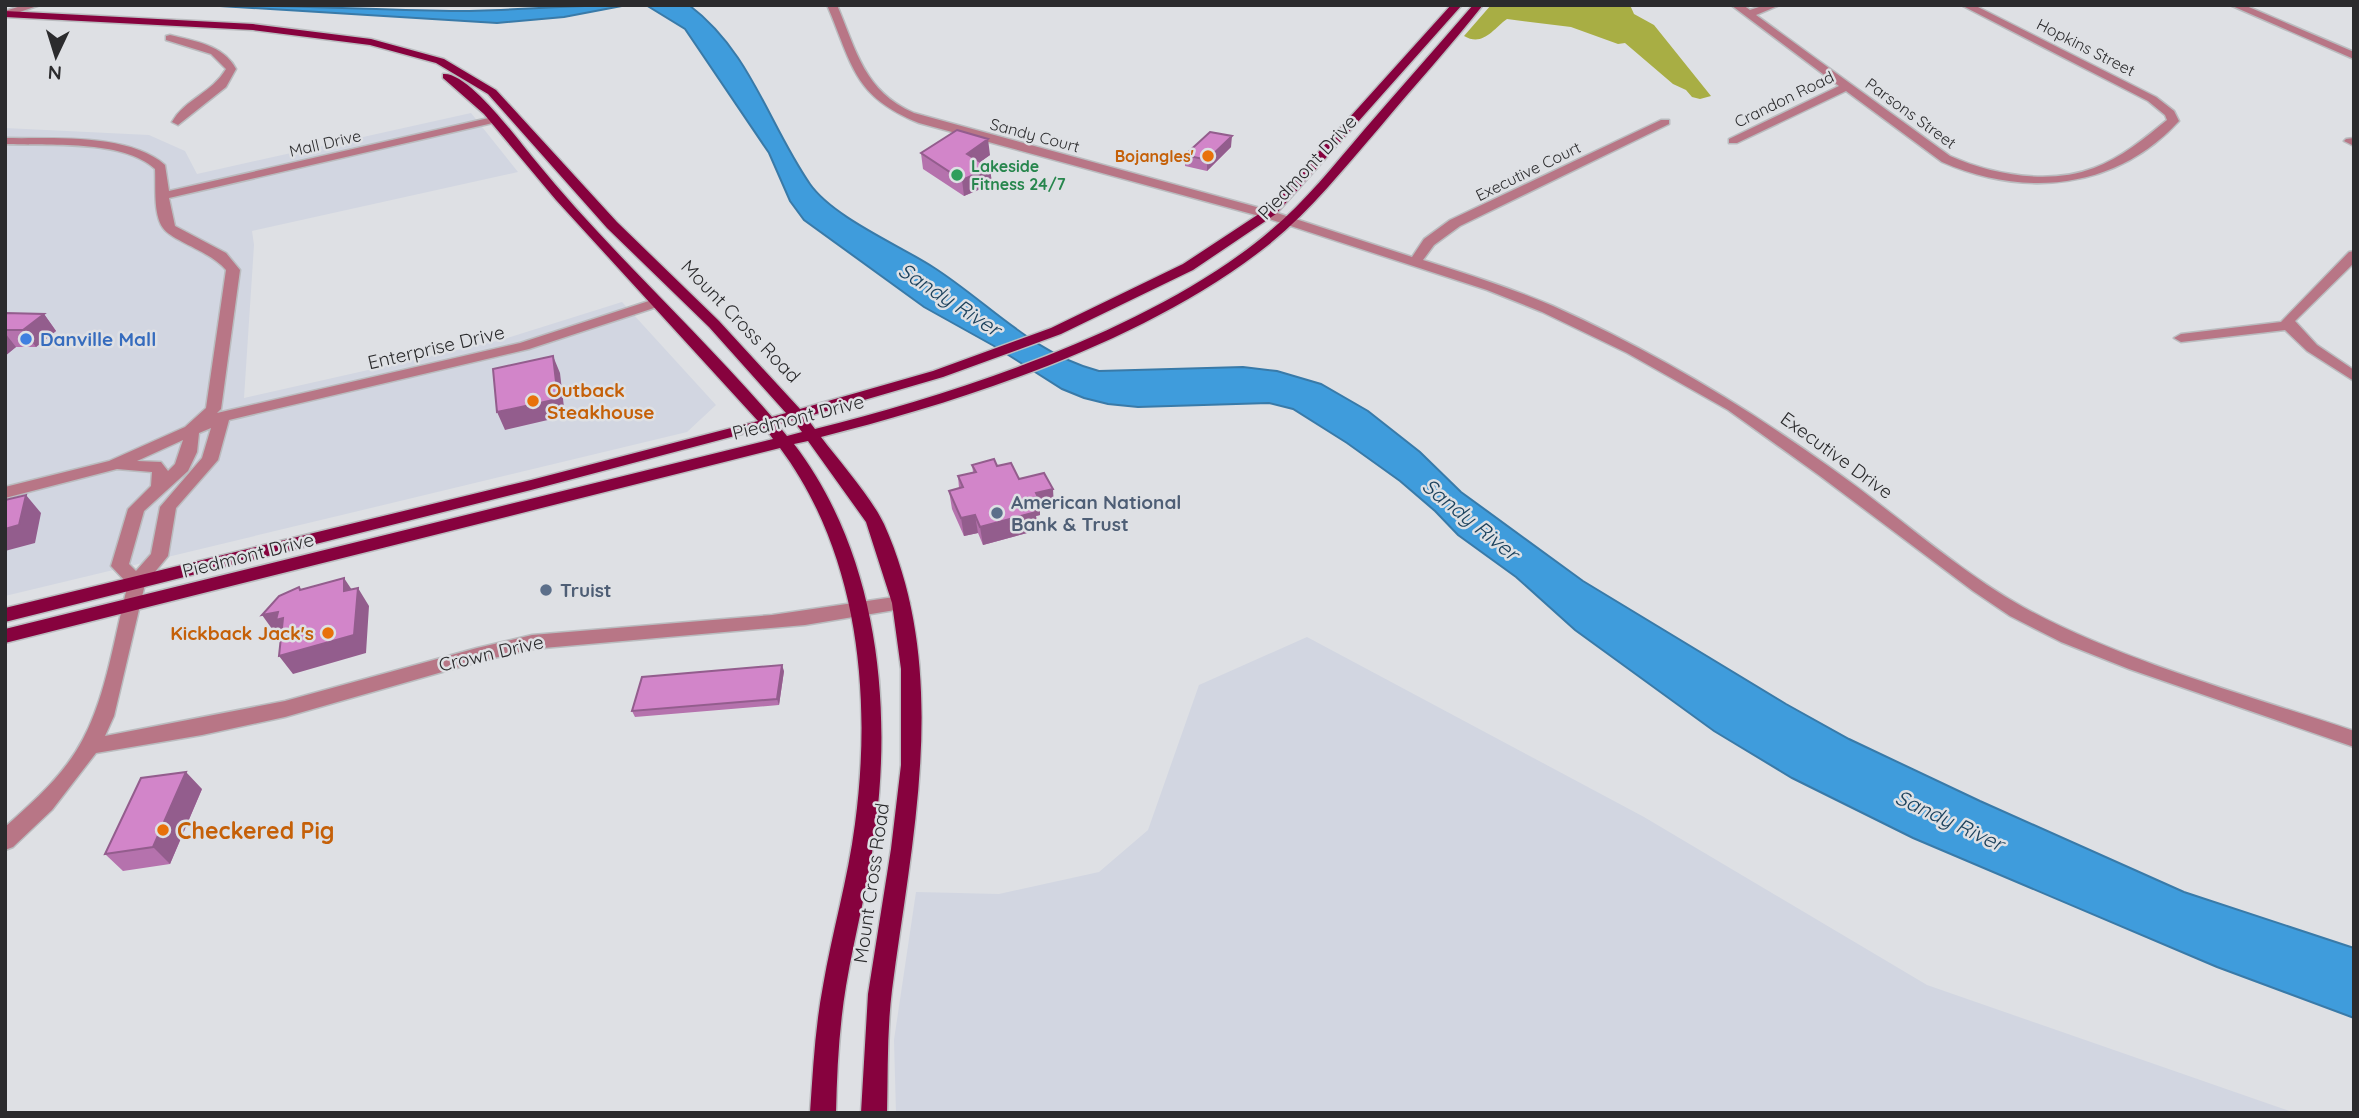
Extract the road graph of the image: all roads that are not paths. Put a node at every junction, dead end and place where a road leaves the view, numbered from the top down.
1 (35, 5) edge
2 (832, 5) edge
3 (1457, 5) edge
4 (1478, 5) edge
5 (1736, 5) edge
6 (1775, 5) edge
7 (1966, 5) edge
8 (2235, 5) edge
9 (49, 10) edge
10 (5, 14) edge
11 (1749, 14) junction
12 (5, 21) edge
13 (170, 38) dead end
14 (2354, 56) edge
15 (1848, 86) junction
16 (494, 120) junction
17 (178, 122) dead end
18 (1665, 122) dead end
19 (2163, 129) joint
20 (5, 141) edge
21 (1733, 141) dead end
22 (163, 196) junction
23 (1267, 214) junction
24 (1286, 221) junction
25 (2354, 255) edge
26 (1415, 263) junction
27 (655, 303) junction
28 (2288, 326) junction
29 (2181, 338) dead end
30 (2354, 377) edge
31 (217, 413) junction
32 (797, 415) junction
33 (767, 423) junction
34 (192, 429) junction
35 (812, 435) junction
36 (782, 442) junction
37 (99, 470) junction
38 (159, 485) junction
39 (5, 493) edge
40 (137, 582) junction
41 (901, 603) junction
42 (131, 606) junction
43 (860, 611) junction
44 (5, 615) edge
45 (5, 636) edge
46 (2354, 738) edge
47 (90, 746) junction
48 (5, 841) edge
49 (823, 1113) edge
50 (874, 1113) edge

1 - 10 street
2 - 23 street, Sandy Court
3 - 23 main road, Piedmont Drive
4 - 24 main road, Piedmont Drive
5 - 11 street, Parsons Street
6 - 11 street
7 - 19 street, Hopkins Street
8 - 14 street
9 - 10 main road, Mount Cross Road
9 - 32 main road, Mount Cross Road
11 - 15 street, Parsons Street
12 - 16 main road, Mount Cross Road
13 - 17 street
15 - 19 street, Parsons Street
15 - 21 street, Crandon Road
16 - 22 street, Mall Drive
16 - 27 main road, Mount Cross Road
18 - 26 street, Executive Court
20 - 22 street
22 - 31 street
23 - 24 street, Sandy Court
23 - 32 main road, Piedmont Drive
24 - 26 street, Executive Drive
24 - 35 main road, Piedmont Drive
25 - 28 street
26 - 46 street, Executive Drive
27 - 31 street, Enterprise Drive
27 - 33 main road, Mount Cross Road
28 - 29 street
28 - 30 street
31 - 34 street, Enterprise Drive
31 - 40 street
32 - 33 main road, Piedmont Drive
32 - 35 main road, Mount Cross Road
33 - 36 main road, Mount Cross Road
33 - 40 main road, Piedmont Drive
34 - 37 street, Enterprise Drive
34 - 38 street
35 - 36 main road, Piedmont Drive
35 - 41 main road, Mount Cross Road
36 - 42 main road, Piedmont Drive
36 - 43 main road, Mount Cross Road
37 - 38 street
37 - 39 street
38 - 40 street
40 - 42 street
40 - 44 main road, Piedmont Drive
41 - 43 street, Crown Drive
41 - 50 main road, Mount Cross Road
42 - 45 main road, Piedmont Drive
42 - 47 street
43 - 47 street, Crown Drive
43 - 49 main road, Mount Cross Road
47 - 48 street

